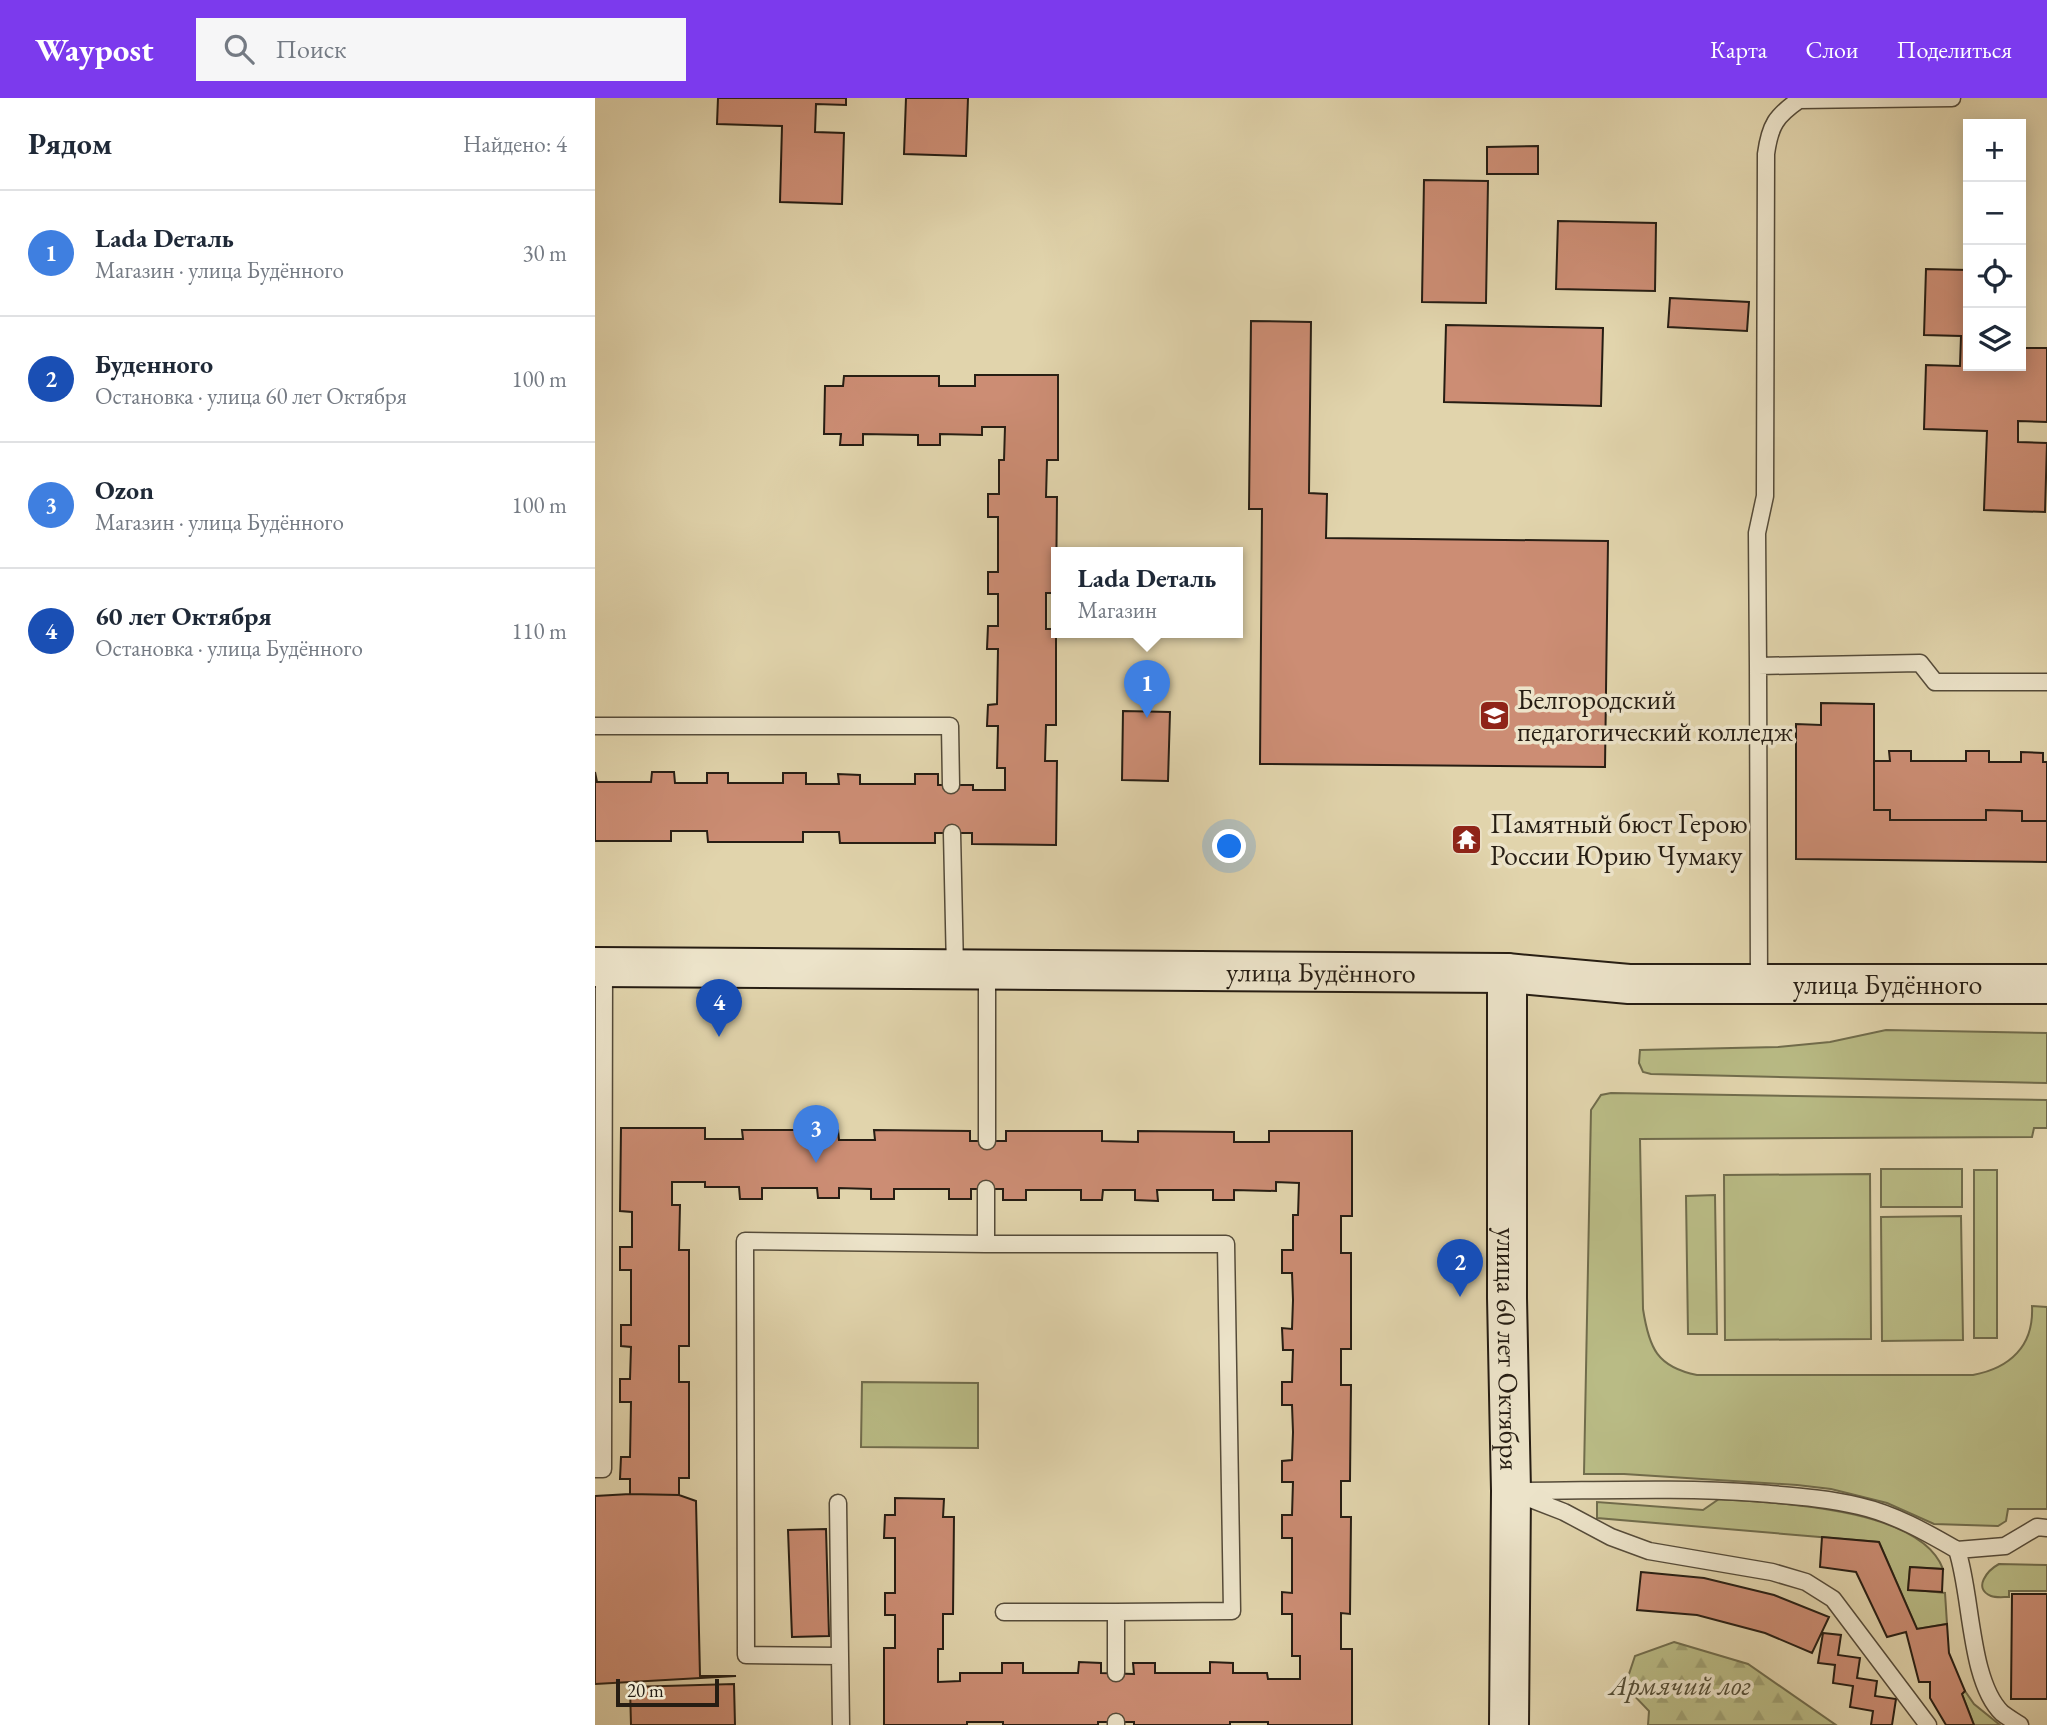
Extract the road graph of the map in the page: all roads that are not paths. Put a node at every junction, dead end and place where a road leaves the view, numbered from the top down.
1 (1952, 98) edge
2 (1758, 666) junction
3 (2047, 682) edge
4 (595, 726) edge
5 (951, 785) dead end
6 (952, 833) dead end
7 (600, 967) edge
8 (971, 970) junction
9 (1507, 973) junction
10 (2047, 984) edge
11 (1759, 985) junction
12 (987, 1141) dead end
13 (986, 1189) dead end
14 (986, 1244) junction
15 (595, 1469) edge
16 (1511, 1491) junction
17 (838, 1503) dead end
18 (2047, 1528) edge
19 (1957, 1550) junction
20 (1004, 1612) dead end
21 (1116, 1612) junction
22 (840, 1656) junction
23 (1116, 1673) dead end
24 (841, 1725) edge
25 (1509, 1725) edge
26 (1928, 1725) edge
27 (2020, 1725) edge

1 - 2 lane
2 - 3 lane
2 - 11 lane
4 - 5 lane
6 - 8 lane
7 - 8 street, улица Будённого
7 - 15 lane
8 - 9 street, улица Будённого
8 - 12 lane
9 - 11 street, улица Будённого
9 - 16 street, улица 60 лет Октября
10 - 11 street, улица Будённого
13 - 14 lane
14 - 21 lane
14 - 22 lane
16 - 19 lane
16 - 25 street, улица 60 лет Октября
16 - 26 lane
17 - 22 lane
18 - 19 lane
19 - 27 lane
20 - 21 lane
21 - 23 lane
22 - 24 lane

